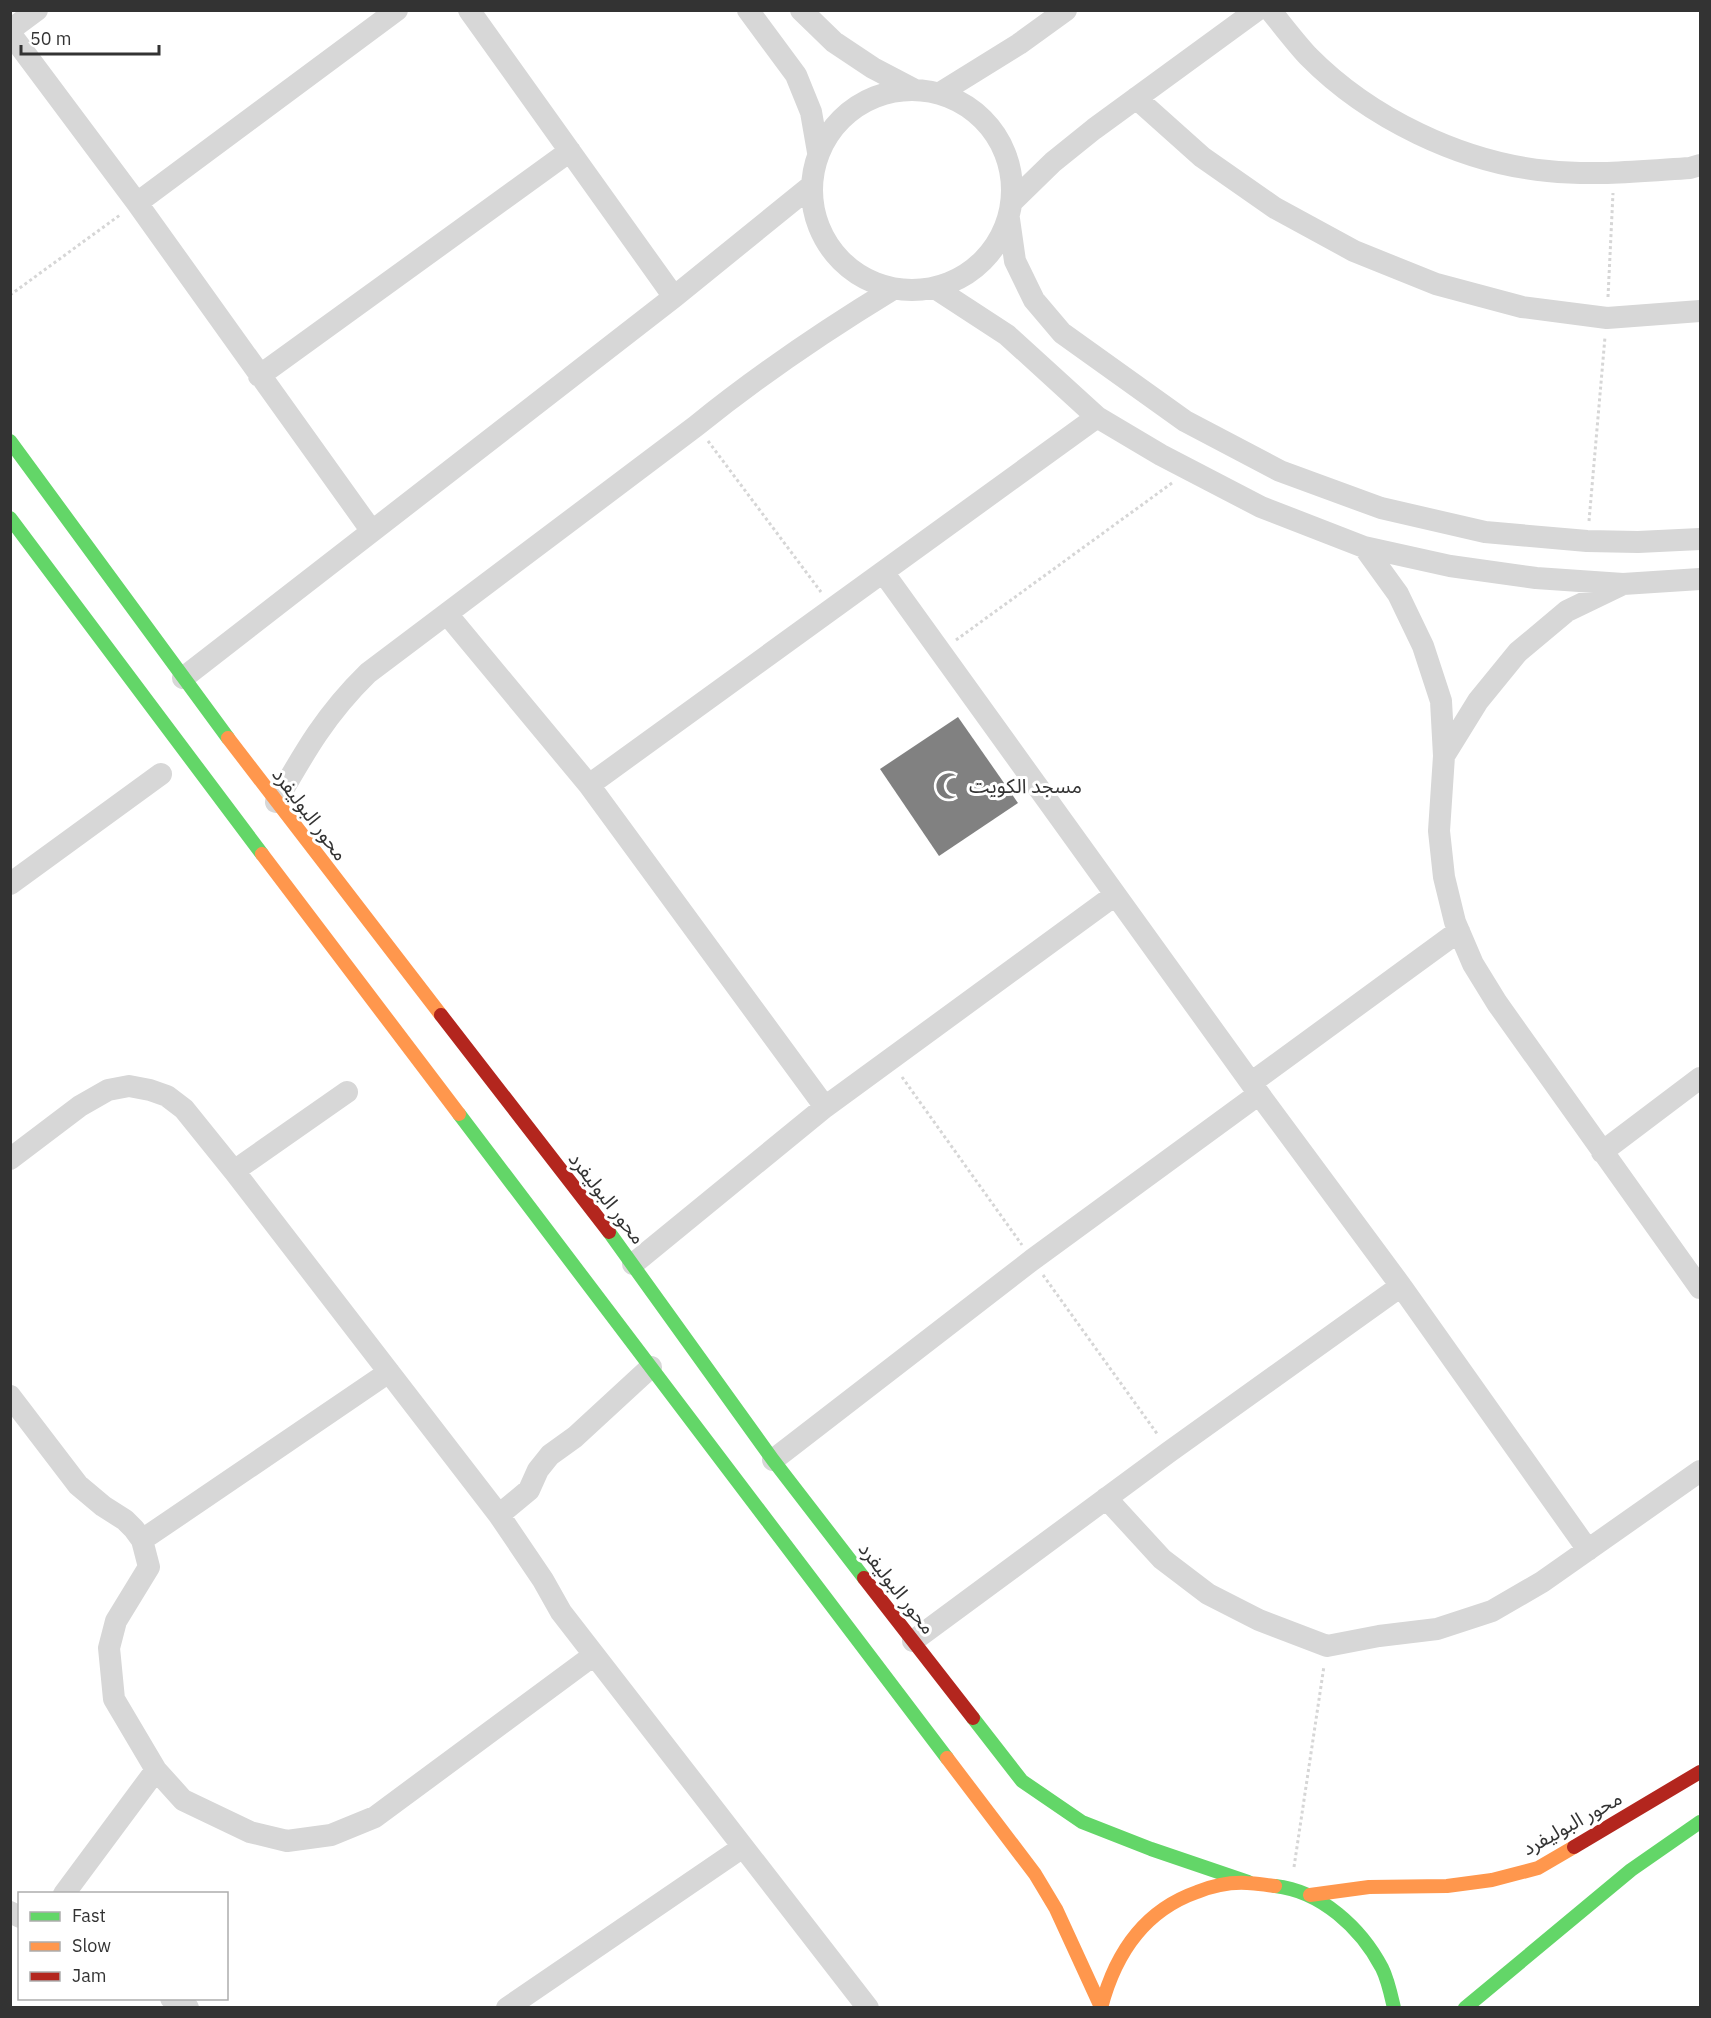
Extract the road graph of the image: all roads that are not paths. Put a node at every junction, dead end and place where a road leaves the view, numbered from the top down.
1 (37, 10) edge
2 (397, 10) edge
3 (469, 10) edge
4 (748, 10) edge
5 (801, 10) edge
6 (1066, 10) edge
7 (1257, 10) edge
8 (1270, 10) edge
9 (10, 32) edge
10 (915, 90) junction
11 (940, 93) junction
12 (1136, 98) junction
13 (570, 151) junction
14 (818, 153) junction
15 (1701, 165) edge
16 (811, 186) junction
17 (136, 203) junction
18 (1011, 210) junction
19 (935, 288) junction
20 (893, 289) junction
21 (674, 297) junction
22 (1701, 311) edge
23 (259, 376) junction
24 (1097, 417) junction
25 (10, 441) edge
26 (10, 518) edge
27 (371, 530) junction
28 (1701, 539) edge
29 (1364, 547) junction
30 (883, 572) junction
31 (1701, 579) edge
32 (1623, 584) junction
33 (447, 614) junction
34 (183, 678) junction
35 (1444, 756) junction
36 (161, 774) dead end
37 (590, 785) junction
38 (276, 802) junction
39 (10, 884) edge
40 (1116, 895) junction
41 (1459, 931) junction
42 (1701, 1078) edge
43 (1255, 1088) junction
44 (347, 1092) dead end
45 (825, 1107) junction
46 (1602, 1152) junction
47 (10, 1159) edge
48 (234, 1170) junction
49 (633, 1264) junction
50 (1401, 1286) junction
51 (1701, 1288) edge
52 (651, 1367) junction
53 (389, 1372) junction
54 (10, 1396) edge
55 (773, 1460) junction
56 (1701, 1471) edge
57 (1106, 1498) junction
58 (499, 1515) junction
59 (142, 1540) junction
60 (1588, 1550) junction
61 (913, 1641) junction
62 (594, 1655) junction
63 (156, 1770) junction
64 (1701, 1772) edge
65 (1701, 1822) edge
66 (743, 1847) junction
67 (1248, 1882) junction
68 (65, 1892) edge
69 (1310, 1895) junction
70 (507, 2007) edge
71 (868, 2007) edge
72 (1101, 2007) edge
73 (1394, 2007) edge
74 (1465, 2007) edge

1 - 9 street
2 - 17 street
3 - 13 street
4 - 14 street
5 - 10 street
6 - 11 street
7 - 12 street
8 - 15 street
9 - 17 street
10 - 11 street
10 - 14 street
11 - 18 street
12 - 18 street
12 - 22 street
13 - 21 street
13 - 23 street
14 - 16 street
16 - 20 street
16 - 21 street
17 - 23 street
18 - 19 street
18 - 28 street
19 - 20 street
19 - 24 street
20 - 33 street
21 - 27 street
23 - 27 street
24 - 29 street
24 - 30 street
25 - 34 street, محور البوليفرد
26 - 52 street
27 - 34 street
29 - 32 street
29 - 35 street
30 - 37 street
30 - 40 street
31 - 32 street
32 - 35 street
33 - 37 street
33 - 38 street
34 - 38 street, محور البوليفرد
35 - 41 street
36 - 39 street
37 - 45 street
38 - 49 street, محور البوليفرد
40 - 43 street
40 - 45 street
41 - 43 street
41 - 46 street
42 - 46 street
43 - 50 street
43 - 55 street
44 - 48 street
45 - 49 street
46 - 51 street
47 - 48 street
48 - 53 street
49 - 55 street, محور البوليفرد
50 - 57 street
50 - 60 street
52 - 58 street
52 - 72 street
53 - 58 street
53 - 59 street
54 - 59 street
55 - 61 street, محور البوليفرد
56 - 60 street
57 - 60 street
57 - 61 street
58 - 62 street
59 - 63 street
61 - 67 street, محور البوليفرد
62 - 63 street
62 - 66 street
63 - 68 street
64 - 69 street, محور البوليفرد
65 - 74 street
66 - 70 street
66 - 71 street
67 - 69 street
67 - 72 street
69 - 73 street

